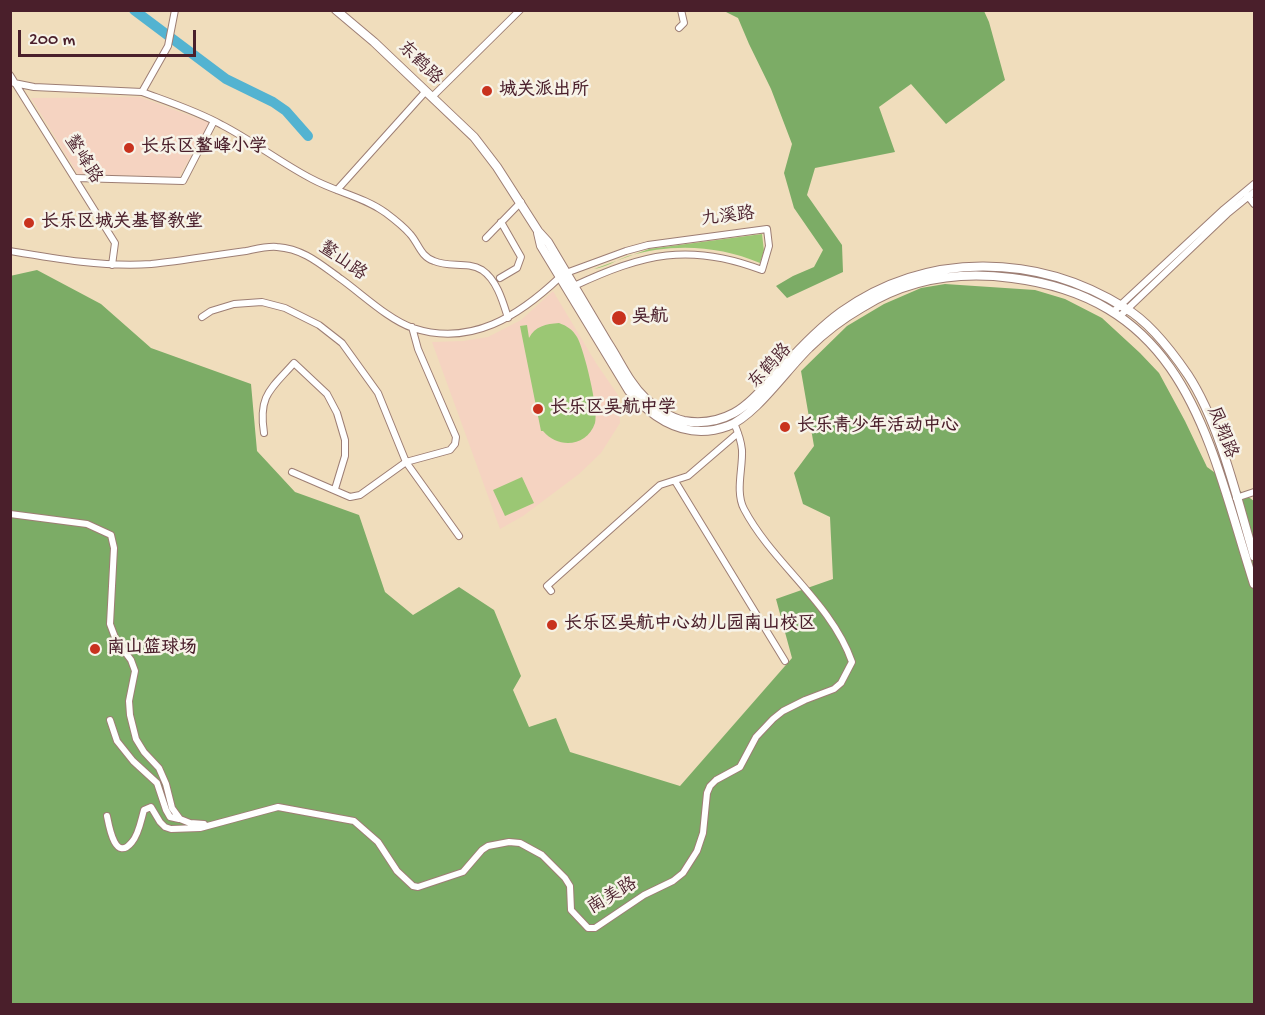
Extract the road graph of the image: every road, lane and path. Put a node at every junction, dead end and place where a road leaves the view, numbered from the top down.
1 (175, 10) edge
2 (520, 10) edge
3 (681, 10) edge
4 (340, 12) edge
5 (679, 28) dead end
6 (10, 75) edge
7 (14, 83) junction
8 (142, 93) junction
9 (429, 94) junction
10 (214, 121) junction
11 (76, 178) junction
12 (1254, 184) edge
13 (337, 190) junction
14 (1254, 192) edge
15 (1246, 195) junction
16 (521, 202) junction
17 (1254, 204) edge
18 (501, 222) junction
19 (486, 238) dead end
20 (10, 251) edge
21 (112, 265) junction
22 (563, 275) junction
23 (500, 278) dead end
24 (574, 286) junction
25 (1120, 310) junction
26 (202, 317) dead end
27 (508, 318) junction
28 (412, 327) junction
29 (734, 423) junction
30 (264, 433) dead end
31 (738, 433) junction
32 (406, 462) junction
33 (292, 472) dead end
34 (675, 481) junction
35 (335, 489) junction
36 (1254, 492) edge
37 (1236, 498) junction
38 (10, 514) edge
39 (459, 536) dead end
40 (1254, 556) edge
41 (1254, 584) edge
42 (551, 591) dead end
43 (785, 661) dead end
44 (110, 720) dead end
45 (107, 816) dead end
46 (180, 819) junction
47 (210, 825) junction

1 - 8 street
2 - 9 street
3 - 5 street
4 - 9 main road, 东鹤路
6 - 7 street, 鳌峰路
7 - 8 street
7 - 11 street, 鳌峰路
8 - 10 street
9 - 13 street
9 - 16 main road, 东鹤路
10 - 11 street
10 - 13 street
11 - 21 street, 鳌峰路
12 - 15 street
13 - 27 street
14 - 15 street
15 - 17 street
15 - 25 street
16 - 18 street
16 - 22 main road, 东鹤路
18 - 19 street
18 - 23 street
20 - 21 street, 鳌山路
21 - 28 street, 鳌山路
22 - 24 main road, 东鹤路
22 - 24 street, 九溪路
22 - 27 street, 鳌山路
22 - 29 main road, 东鹤路
24 - 25 main road, 东鹤路
25 - 29 main road, 东鹤路
25 - 37 main road, 凤翔路
25 - 41 main road, 凤翔路
26 - 32 street
27 - 28 street, 鳌山路
28 - 32 street
29 - 31 street, 南美路
30 - 35 street
31 - 34 street
31 - 47 street, 南美路
32 - 35 street
32 - 39 street
33 - 35 street
34 - 42 street
34 - 43 street
36 - 37 street
37 - 40 main road, 凤翔路
38 - 46 street
44 - 46 street
45 - 47 street, 南美路
46 - 47 street

